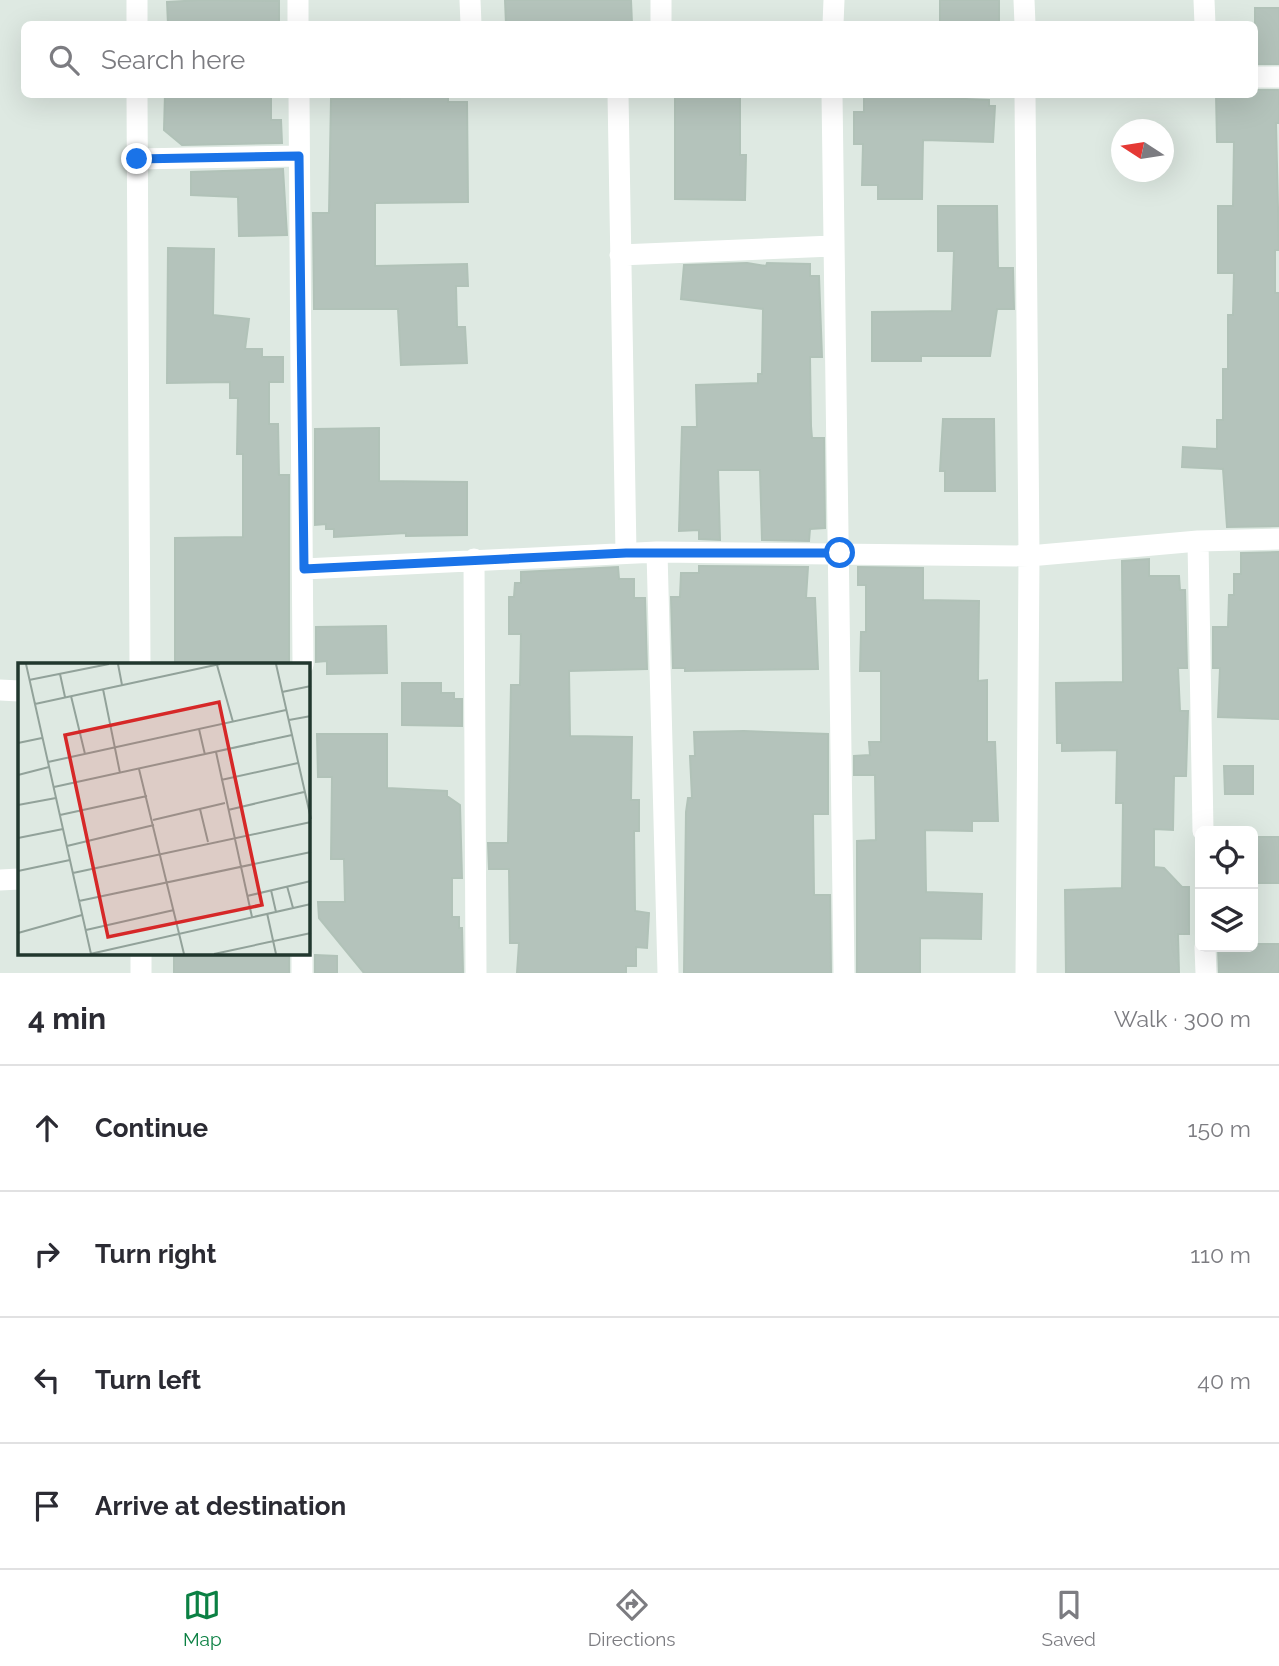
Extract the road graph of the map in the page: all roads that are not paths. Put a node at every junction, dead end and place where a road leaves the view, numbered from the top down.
1 (137, 0) edge
2 (298, 0) edge
3 (470, 0) edge
4 (660, 0) edge
5 (834, 0) edge
6 (1024, 0) edge
7 (1204, 0) edge
8 (137, 21) edge
9 (298, 21) edge
10 (471, 21) edge
11 (661, 21) edge
12 (833, 21) edge
13 (1024, 21) edge
14 (1205, 21) edge
15 (1279, 77) edge
16 (1258, 78) edge
17 (137, 98) edge
18 (299, 98) edge
19 (618, 98) edge
20 (832, 98) edge
21 (1025, 98) edge
22 (299, 156) junction
23 (137, 159) junction
24 (832, 246) junction
25 (620, 255) junction
26 (1279, 539) edge
27 (1198, 541) junction
28 (657, 552) junction
29 (626, 553) junction
30 (840, 553) junction
31 (1030, 556) junction
32 (474, 559) junction
33 (304, 569) junction
34 (139, 663) edge
35 (303, 663) edge
36 (0, 690) edge
37 (18, 691) edge
38 (1203, 826) edge
39 (18, 879) edge
40 (0, 880) edge
41 (1205, 952) edge
42 (476, 973) edge
43 (668, 973) edge
44 (844, 973) edge
45 (1026, 973) edge
46 (1206, 973) edge

1 - 8 street
2 - 9 street
3 - 10 street
4 - 11 street
5 - 12 street
6 - 13 street
7 - 14 street
15 - 16 street
17 - 23 street
18 - 22 street
19 - 25 street
20 - 24 street
21 - 31 street
22 - 23 street
22 - 33 street
23 - 34 street
24 - 25 street
24 - 30 street
25 - 29 street
26 - 27 street
27 - 31 street
27 - 38 street
28 - 29 street
28 - 30 street
28 - 43 street
29 - 32 street
30 - 31 street
30 - 44 street
31 - 45 street
32 - 33 street
32 - 42 street
33 - 35 street
36 - 37 street
39 - 40 street
41 - 46 street

